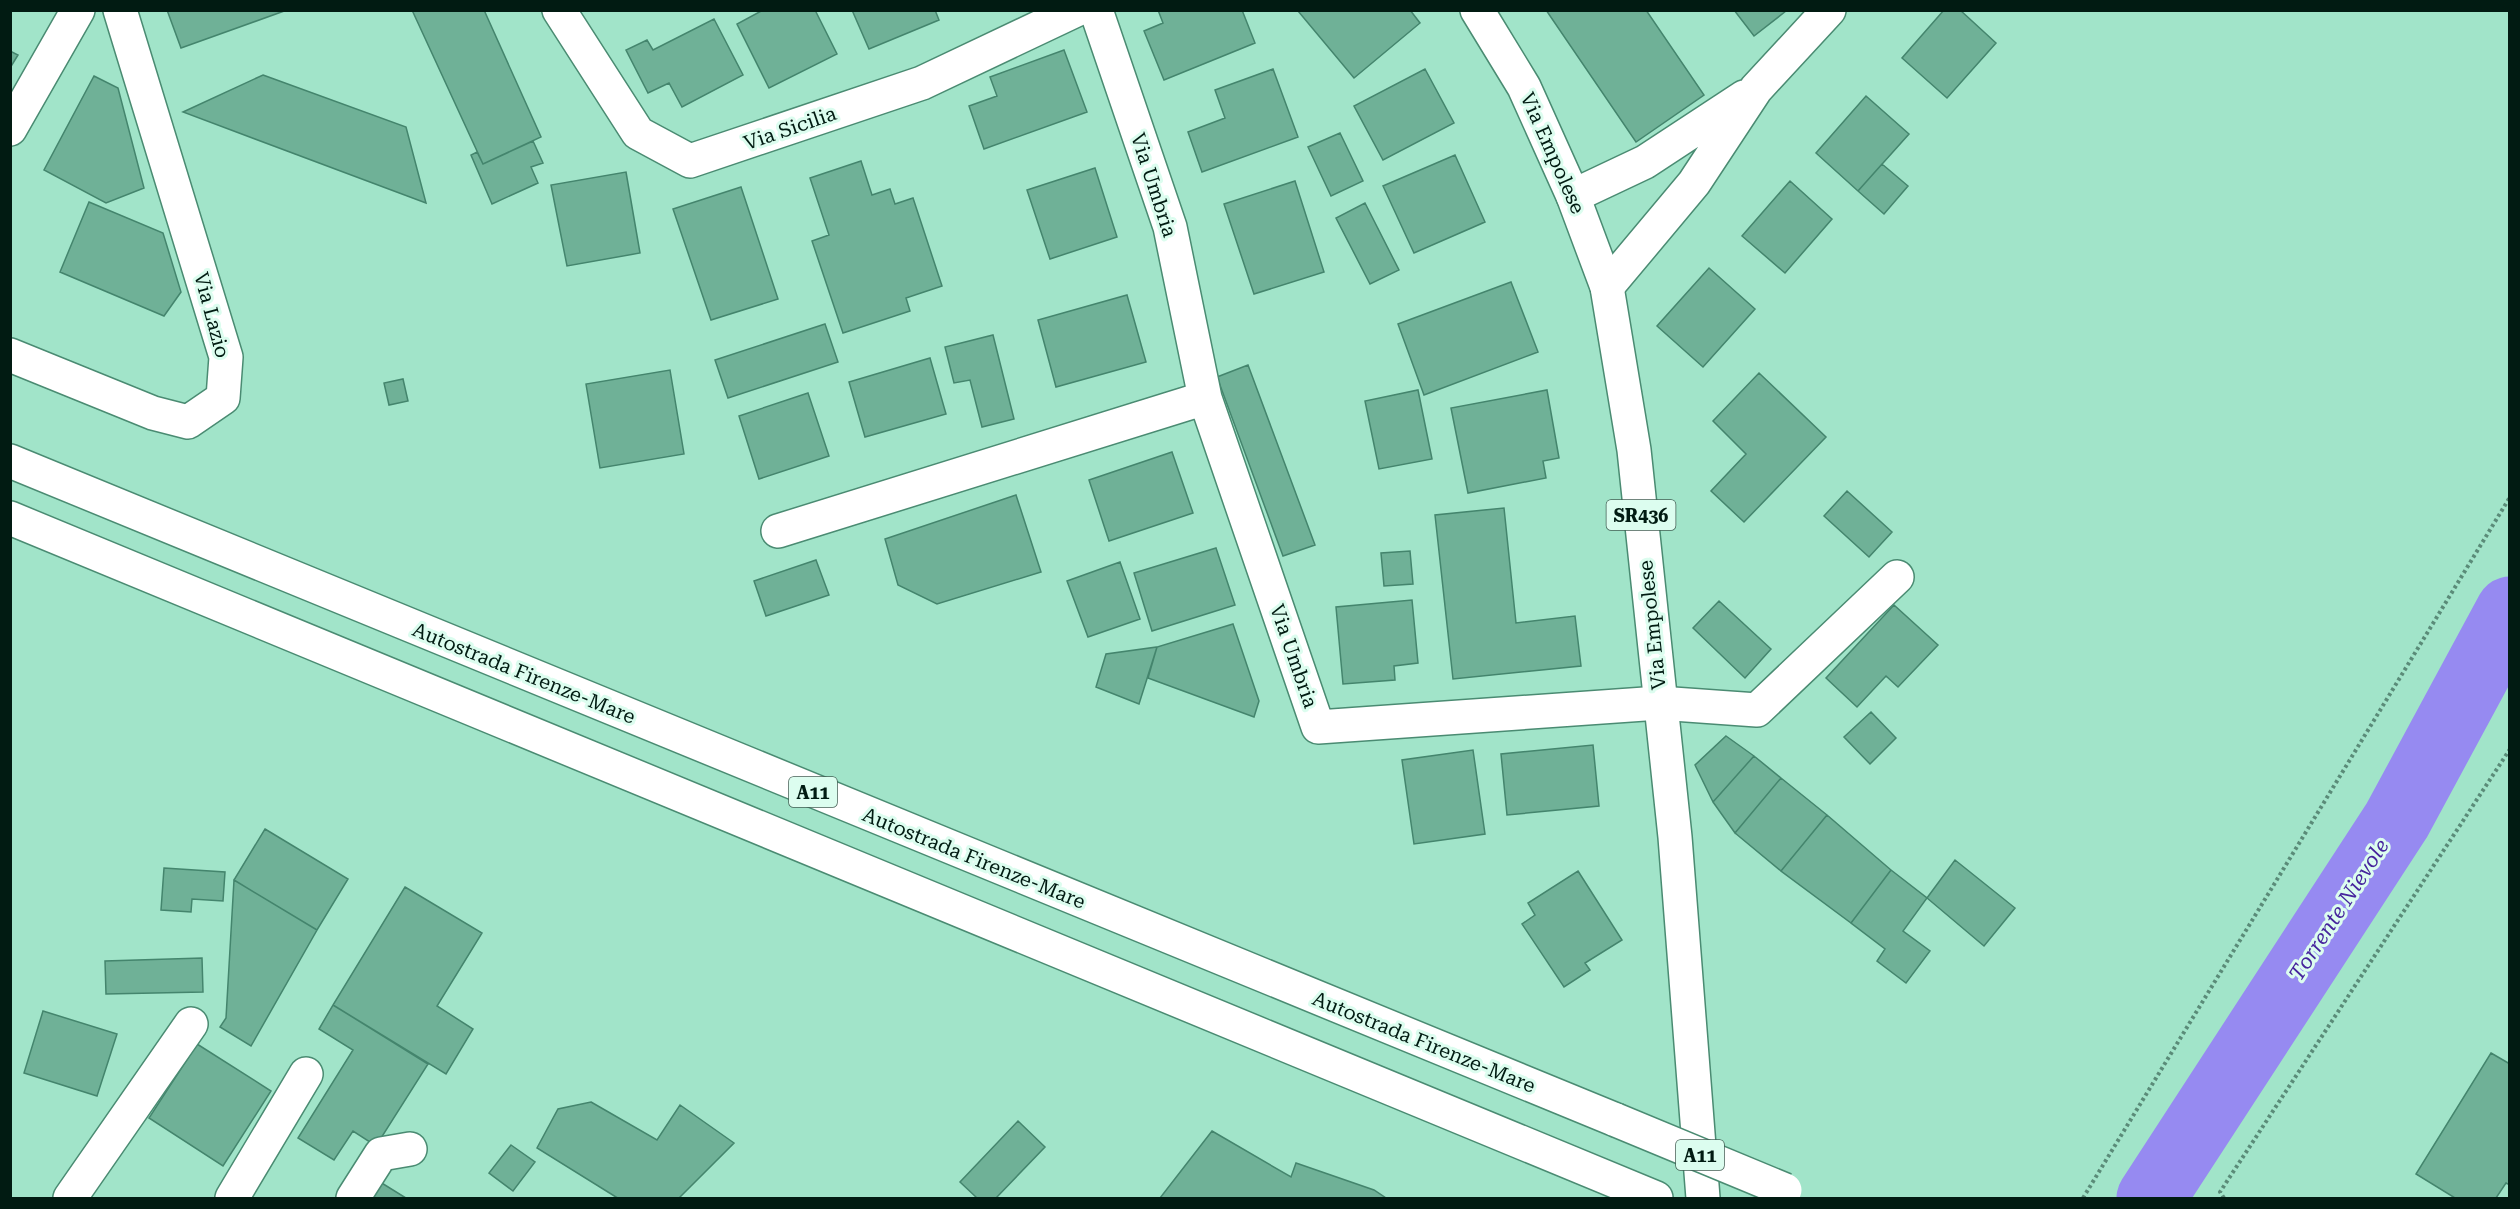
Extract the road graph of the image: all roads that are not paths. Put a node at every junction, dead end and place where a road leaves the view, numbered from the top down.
1 (78, 10) edge
2 (120, 10) edge
3 (560, 10) edge
4 (1076, 10) edge
5 (1096, 10) edge
6 (1477, 10) edge
7 (1829, 10) edge
8 (1756, 89) junction
9 (10, 129) edge
10 (1573, 196) junction
11 (1607, 287) junction
12 (10, 355) edge
13 (1205, 398) junction
14 (10, 461) edge
15 (10, 518) edge
16 (778, 531) dead end
17 (1897, 577) dead end
18 (1659, 703) junction
19 (191, 1024) dead end
20 (306, 1074) dead end
21 (411, 1149) dead end
22 (1795, 1194) edge
23 (70, 1198) edge
24 (232, 1198) edge
25 (353, 1198) edge
26 (1656, 1198) edge
27 (1704, 1198) edge

1 - 9 main road
2 - 12 main road, Via Lazio
3 - 4 main road, Via Sicilia
5 - 13 main road, Via Umbria
6 - 10 main road, Via Empolese / SR436
7 - 8 main road
8 - 10 main road
8 - 11 main road
10 - 11 main road, Via Empolese / SR436
11 - 18 main road, Via Empolese / SR436
13 - 16 main road
13 - 18 main road, Via Umbria
14 - 22 main road, Autostrada Firenze-Mare / A11, bridge
15 - 26 main road
17 - 18 main road
18 - 27 main road, Via Empolese / SR436
19 - 23 main road
20 - 24 main road
21 - 25 main road

